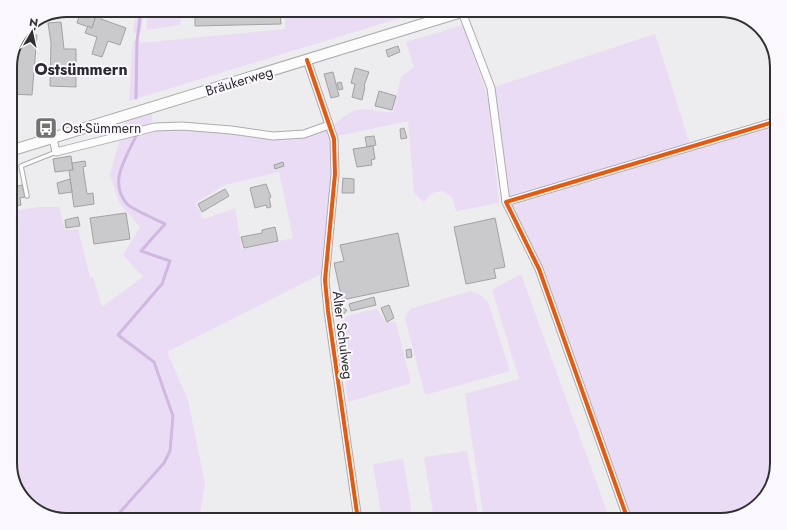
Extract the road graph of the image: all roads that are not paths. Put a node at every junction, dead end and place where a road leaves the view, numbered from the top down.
1 (445, 17) edge
2 (466, 17) edge
3 (307, 60) junction
4 (770, 123) edge
5 (329, 125) junction
6 (53, 138) junction
7 (17, 149) edge
8 (56, 152) junction
9 (27, 196) dead end
10 (506, 202) junction
11 (357, 513) edge
12 (626, 513) edge

1 - 3 main road, Bräukerweg
2 - 10 street
3 - 5 street, Alter Schulweg
3 - 6 main road, Bräukerweg
4 - 10 street
5 - 8 street
5 - 11 street, Alter Schulweg
6 - 7 main road, Bräukerweg
6 - 8 street
8 - 9 lane
10 - 12 street

